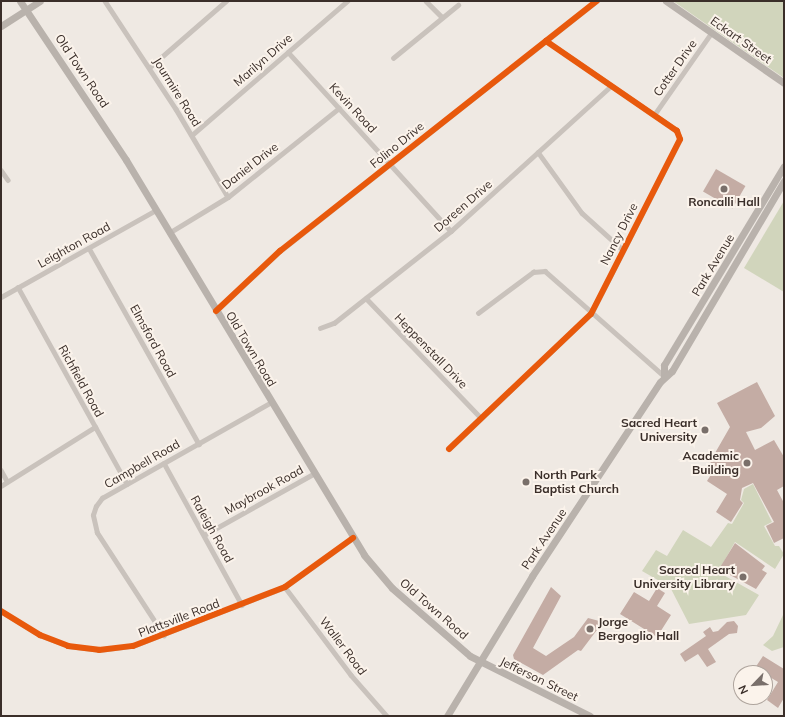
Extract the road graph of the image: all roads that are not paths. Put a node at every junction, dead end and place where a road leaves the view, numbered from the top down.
1 (20, 1) edge
2 (40, 1) edge
3 (105, 1) edge
4 (226, 1) edge
5 (347, 1) edge
6 (426, 1) edge
7 (597, 1) edge
8 (666, 1) edge
9 (458, 4) dead end
10 (27, 10) junction
11 (442, 16) junction
12 (1, 26) edge
13 (712, 32) junction
14 (546, 41) junction
15 (288, 52) junction
16 (393, 58) dead end
17 (150, 67) junction
18 (784, 83) edge
19 (611, 86) junction
20 (339, 108) junction
21 (654, 116) junction
22 (192, 135) junction
23 (538, 152) junction
24 (391, 164) junction
25 (784, 166) edge
26 (1, 170) edge
27 (8, 180) dead end
28 (784, 181) edge
29 (228, 197) junction
30 (156, 210) junction
31 (451, 230) junction
32 (169, 233) junction
33 (89, 248) junction
34 (622, 249) junction
35 (732, 256) junction
36 (741, 258) junction
37 (18, 288) junction
38 (1, 297) edge
39 (366, 298) junction
40 (216, 311) junction
41 (478, 313) dead end
42 (591, 314) junction
43 (320, 328) dead end
44 (664, 376) junction
45 (270, 403) junction
46 (481, 418) junction
47 (96, 427) junction
48 (199, 444) junction
49 (449, 449) dead end
50 (164, 463) junction
51 (1, 470) edge
52 (313, 474) junction
53 (7, 481) junction
54 (127, 484) junction
55 (1, 486) edge
56 (204, 535) junction
57 (353, 538) junction
58 (285, 587) junction
59 (242, 605) junction
60 (1, 612) edge
61 (164, 636) junction
62 (479, 661) junction
63 (387, 716) edge
64 (446, 716) edge
65 (590, 716) edge

1 - 10 main road, Old Town Road
2 - 10 main road
3 - 17 street, Jourmire Road
4 - 17 street
5 - 15 street, Marilyn Drive
6 - 11 street
7 - 14 street, Folino Drive
8 - 13 main road, Eckart Street
9 - 11 street
10 - 12 main road
10 - 30 main road, Old Town Road
11 - 16 street
13 - 18 main road, Eckart Street
13 - 21 street, Cotter Drive
14 - 19 street, Nancy Drive
14 - 24 street, Folino Drive
15 - 20 street, Kevin Road
15 - 22 street, Marilyn Drive
17 - 22 street, Jourmire Road
19 - 21 street, Nancy Drive
19 - 23 street, Doreen Drive
20 - 24 street, Kevin Road
20 - 29 street, Daniel Drive
21 - 34 street, Nancy Drive
22 - 29 street, Jourmire Road
23 - 31 street, Doreen Drive
23 - 34 street
24 - 31 street, Kevin Road
24 - 40 street, Folino Drive
25 - 35 main road, Park Avenue
26 - 27 street
28 - 36 main road, Park Avenue
29 - 32 street, Daniel Drive
30 - 32 main road, Old Town Road
30 - 33 street, Leighton Road
31 - 39 street, Doreen Drive
32 - 40 main road, Old Town Road
33 - 37 street, Leighton Road
33 - 48 street, Elmsford Road
34 - 42 street, Nancy Drive
35 - 36 main road
35 - 44 main road, Park Avenue
36 - 44 main road, Park Avenue
37 - 38 street, Leighton Road
37 - 47 street, Richfield Road
39 - 43 street, Doreen Drive
39 - 46 street, Heppenstall Drive
40 - 45 main road, Old Town Road
41 - 42 street
42 - 44 street
42 - 46 street, Nancy Drive
44 - 62 main road, Park Avenue
45 - 48 street, Campbell Road
45 - 52 main road, Old Town Road
46 - 49 street, Nancy Drive
47 - 53 street
47 - 54 street, Richfield Road
48 - 50 street, Campbell Road
50 - 54 street, Campbell Road
50 - 56 street, Raleigh Road
51 - 53 street
52 - 56 street, Maybrook Road
52 - 57 main road, Old Town Road
53 - 55 street
54 - 61 street, Campbell Road
56 - 59 street, Raleigh Road
57 - 58 street, Plattsville Road
57 - 62 main road, Old Town Road
58 - 59 street, Plattsville Road
58 - 63 street, Waller Road
59 - 61 street, Plattsville Road
60 - 61 street, Plattsville Road
62 - 64 main road, Park Avenue
62 - 65 main road, Jefferson Street

